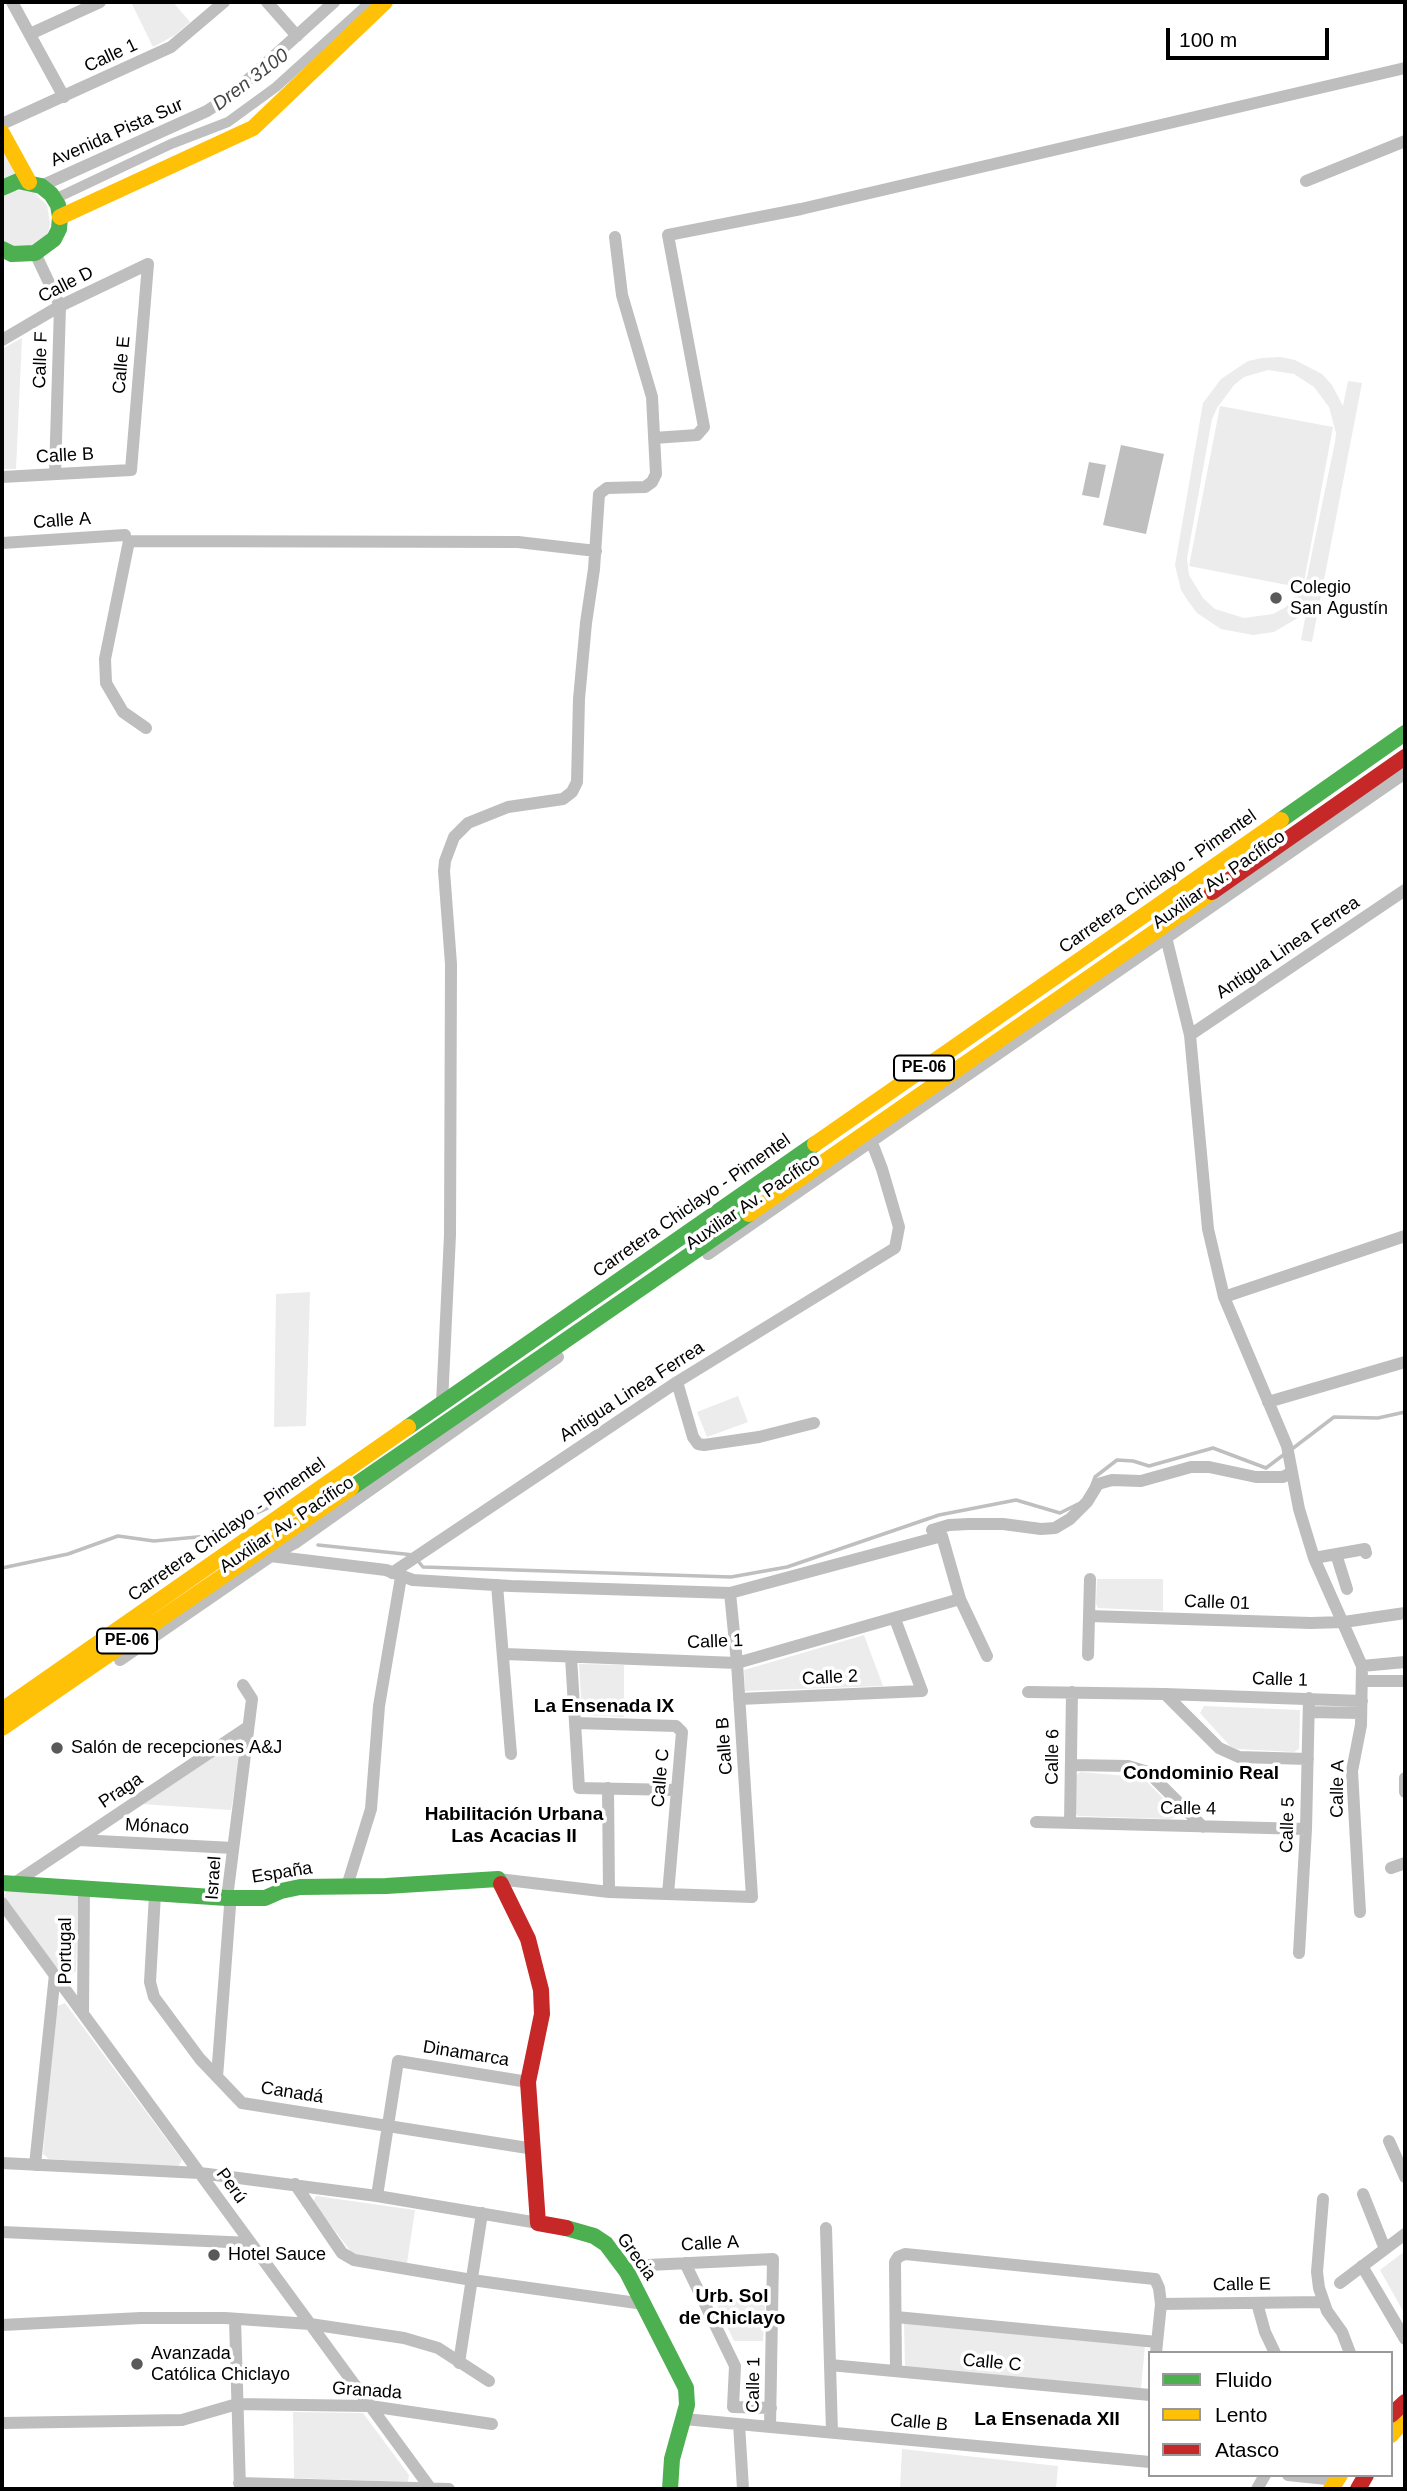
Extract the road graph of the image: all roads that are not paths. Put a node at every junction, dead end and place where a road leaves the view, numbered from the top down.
1 (12, 2) edge
2 (100, 2) edge
3 (224, 2) edge
4 (267, 2) edge
5 (334, 2) edge
6 (385, 2) edge
7 (30, 34) junction
8 (297, 36) junction
9 (1405, 68) edge
10 (64, 97) junction
11 (2, 124) edge
12 (2, 133) edge
13 (1405, 141) edge
14 (1306, 181) dead end
15 (35, 184) junction
16 (2, 188) edge
17 (60, 217) junction
18 (615, 237) dead end
19 (2, 249) edge
20 (36, 253) junction
21 (148, 264) joint
22 (61, 306) junction
23 (2, 340) edge
24 (654, 438) junction
25 (131, 470) joint
26 (55, 474) junction
27 (2, 477) edge
28 (125, 534) dead end
29 (2, 542) edge
30 (596, 551) junction
31 (146, 728) dead end
32 (1405, 733) edge
33 (1405, 757) edge
34 (1405, 773) edge
35 (1307, 802) junction
36 (1318, 817) junction
37 (1405, 890) edge
38 (1164, 932) junction
39 (1190, 1035) junction
40 (870, 1137) junction
41 (1405, 1236) edge
42 (1224, 1297) junction
43 (1405, 1362) edge
44 (677, 1382) junction
45 (1268, 1402) junction
46 (442, 1403) junction
47 (453, 1418) junction
48 (814, 1423) dead end
49 (1291, 1467) junction
50 (932, 1530) dead end
51 (1366, 1553) dead end
52 (252, 1554) junction
53 (1336, 1554) junction
54 (271, 1556) junction
55 (1314, 1558) junction
56 (396, 1575) junction
57 (1090, 1579) dead end
58 (497, 1585) junction
59 (1347, 1589) dead end
60 (730, 1593) junction
61 (960, 1600) junction
62 (1405, 1613) edge
63 (1089, 1616) junction
64 (895, 1619) junction
65 (1344, 1622) junction
66 (505, 1654) junction
67 (1088, 1655) dead end
68 (571, 1657) junction
69 (987, 1657) dead end
70 (120, 1660) joint
71 (737, 1662) junction
72 (1405, 1662) edge
73 (1363, 1666) junction
74 (1362, 1681) junction
75 (1405, 1681) edge
76 (243, 1685) dead end
77 (1028, 1692) dead end
78 (1072, 1692) junction
79 (1165, 1694) junction
80 (1308, 1698) junction
81 (739, 1699) junction
82 (1362, 1707) junction
83 (30, 1708) junction
84 (2, 1710) edge
85 (1309, 1712) junction
86 (576, 1723) junction
87 (248, 1727) junction
88 (2, 1728) edge
89 (511, 1754) dead end
90 (1308, 1759) junction
91 (1071, 1765) junction
92 (1405, 1778) edge
93 (608, 1788) junction
94 (677, 1790) junction
95 (1405, 1792) edge
96 (1036, 1822) dead end
97 (1070, 1823) junction
98 (1203, 1827) junction
99 (1306, 1829) junction
100 (79, 1840) junction
101 (233, 1848) junction
102 (1405, 1863) edge
103 (1391, 1868) dead end
104 (498, 1880) junction
105 (7, 1884) edge
106 (346, 1886) junction
107 (84, 1889) junction
108 (609, 1892) junction
109 (155, 1894) junction
110 (668, 1894) junction
111 (752, 1897) joint
112 (227, 1898) junction
113 (2, 1903) edge
114 (1360, 1912) dead end
115 (1299, 1953) dead end
116 (55, 1974) junction
117 (83, 2014) junction
118 (216, 2077) junction
119 (528, 2082) junction
120 (387, 2127) junction
121 (1388, 2141) dead end
122 (534, 2149) junction
123 (2, 2163) edge
124 (35, 2165) junction
125 (200, 2173) junction
126 (1405, 2177) edge
127 (295, 2184) junction
128 (1363, 2194) dead end
129 (377, 2196) junction
130 (1323, 2199) dead end
131 (482, 2213) junction
132 (538, 2223) junction
133 (826, 2228) dead end
134 (2, 2232) edge
135 (1405, 2234) edge
136 (251, 2243) junction
137 (1385, 2249) junction
138 (773, 2259) joint
139 (685, 2263) junction
140 (648, 2265) dead end
141 (1362, 2266) junction
142 (472, 2280) junction
143 (1340, 2283) dead end
144 (1323, 2302) junction
145 (1257, 2303) junction
146 (644, 2304) junction
147 (1161, 2304) junction
148 (896, 2317) junction
149 (1400, 2318) edge
150 (235, 2319) junction
151 (310, 2324) junction
152 (2, 2325) edge
153 (1405, 2339) edge
154 (1157, 2347) edge
155 (1274, 2351) edge
156 (1349, 2351) edge
157 (459, 2363) junction
158 (830, 2365) junction
159 (896, 2371) junction
160 (489, 2381) dead end
161 (1148, 2395) edge
162 (237, 2404) junction
163 (370, 2406) junction
164 (771, 2408) junction
165 (684, 2419) junction
166 (1405, 2419) edge
167 (2, 2423) edge
168 (492, 2424) dead end
169 (738, 2424) junction
170 (770, 2427) junction
171 (832, 2432) junction
172 (1393, 2433) edge
173 (1148, 2462) edge
174 (1308, 2477) edge
175 (1337, 2480) edge
176 (239, 2486) edge
177 (430, 2488) edge
178 (449, 2489) edge
179 (670, 2489) edge
180 (743, 2489) edge

1 - 7 street
2 - 7 street
3 - 10 street, Calle 1
4 - 8 street
5 - 8 street, Avenida Pista Sur
6 - 17 main road
7 - 10 street
8 - 15 street, Avenida Pista Sur
9 - 24 street
10 - 11 street, Calle 1
12 - 15 main road
13 - 14 street
15 - 16 main road
15 - 17 main road
17 - 20 main road
18 - 24 street
19 - 20 main road
20 - 22 street, Calle F
21 - 22 street, Calle D
21 - 25 street, Calle E
22 - 23 street, Calle D
22 - 26 street, Calle F
24 - 30 street
25 - 26 street, Calle B
26 - 27 street, Calle B
28 - 29 street, Calle A
30 - 31 street
30 - 46 street
32 - 35 main road, Carretera Chiclayo - Pimentel / PE-06
33 - 36 main road, Carretera Chiclayo - Pimentel / PE-06
34 - 38 street, Auxiliar Av. Pacífico
35 - 36 main road
35 - 46 main road, Carretera Chiclayo - Pimentel / PE-06
36 - 38 main road, Carretera Chiclayo - Pimentel / PE-06
37 - 39 street, Antigua Linea Ferrea
38 - 39 street
38 - 40 main road, Carretera Chiclayo - Pimentel / PE-06
39 - 42 street
40 - 44 street, Antigua Linea Ferrea
40 - 47 main road, Carretera Chiclayo - Pimentel / PE-06
40 - 54 street, Auxiliar Av. Pacífico
41 - 42 street
42 - 45 street
43 - 45 street
44 - 48 street
44 - 56 street, Antigua Linea Ferrea
45 - 49 street
46 - 47 main road
46 - 84 main road, Carretera Chiclayo - Pimentel / PE-06
47 - 52 main road, Carretera Chiclayo - Pimentel / PE-06
49 - 50 street
49 - 55 street
51 - 53 street
52 - 54 street
52 - 83 main road, Carretera Chiclayo - Pimentel / PE-06
53 - 55 street
53 - 59 street
54 - 56 street
54 - 70 street, Auxiliar Av. Pacífico
55 - 65 street
56 - 58 street
56 - 106 street
57 - 63 street
58 - 60 street
58 - 66 street
60 - 61 street
60 - 71 street, Calle B
61 - 64 street, Calle 1
61 - 69 street
62 - 65 street, Calle 01
63 - 65 street, Calle 01
63 - 67 street
64 - 71 street, Calle 1
64 - 81 street, Calle 2
65 - 73 street
66 - 68 street, Calle 1
66 - 89 street
68 - 71 street, Calle 1
68 - 86 street
70 - 83 main road
71 - 81 street, Calle B
72 - 73 street
73 - 74 street, Calle A
74 - 75 street
74 - 82 street, Calle A
76 - 87 street, Israel
77 - 78 street, Calle 1
78 - 79 street, Calle 1
78 - 91 street, Calle 6
79 - 80 street, Calle 1
79 - 90 street
80 - 82 street, Calle 1
80 - 85 street, Calle 5
81 - 111 street, Calle B
82 - 85 street
82 - 114 street, Calle A
83 - 88 main road, Carretera Chiclayo - Pimentel / PE-06
85 - 90 street, Calle 5
86 - 93 street
86 - 94 street, Calle C
87 - 100 street, Praga
87 - 101 street, Israel
90 - 99 street, Calle 5
91 - 97 street, Calle 6
91 - 98 street
92 - 95 street
93 - 94 street
93 - 108 street
94 - 110 street, Calle C
96 - 97 street, Calle 4
97 - 98 street, Calle 4
98 - 99 street, Calle 4
99 - 115 street, Calle 5
100 - 101 street, Mónaco
100 - 105 street, Praga
101 - 112 street, Israel
102 - 103 street
104 - 106 main road, España
104 - 108 street, España
104 - 119 main road
105 - 107 main road, España
106 - 112 main road, España
107 - 109 main road, España
107 - 117 street, Portugal
108 - 110 street, España
109 - 112 main road, España
109 - 118 street, Canadá
110 - 111 street, España
112 - 118 street, Israel
113 - 116 street, Perú
116 - 117 street, Perú
116 - 124 street
117 - 125 street, Perú
118 - 120 street, Canadá
119 - 120 street, Dinamarca
119 - 122 main road
120 - 122 street, Canadá
120 - 129 street
121 - 126 street
122 - 132 main road
123 - 124 street
124 - 125 street
125 - 127 street
125 - 136 street, Perú
127 - 129 street
127 - 142 street
128 - 137 street
129 - 131 street
130 - 144 street
131 - 132 street
131 - 142 street
132 - 146 main road, Grecia
133 - 158 street
134 - 136 street
135 - 137 street
136 - 151 street, Perú
137 - 141 street
138 - 139 street, Calle A
138 - 164 street, Calle 1
139 - 140 street, Calle A
139 - 164 street
141 - 143 street
141 - 149 street
142 - 146 street
142 - 157 street
144 - 145 street, Calle E
144 - 156 street
145 - 147 street, Calle E
145 - 155 street
146 - 165 main road, Grecia
147 - 148 street
147 - 154 street
148 - 154 street
148 - 159 street
149 - 153 street
150 - 151 street
150 - 152 street
150 - 162 street
151 - 157 street
151 - 163 street, Perú
157 - 160 street
158 - 159 street, Calle C
158 - 171 street
159 - 161 street, Calle C
162 - 163 street, Granada
162 - 167 street, Granada
162 - 176 street
163 - 168 street, Granada
163 - 177 street, Perú
164 - 170 street, Calle 1
165 - 169 street, Calle B
165 - 179 main road, Grecia
166 - 172 main road
169 - 170 street, Calle B
169 - 180 street
170 - 171 street, Calle B
171 - 173 street, Calle B
174 - 175 street
176 - 177 street
177 - 178 street

